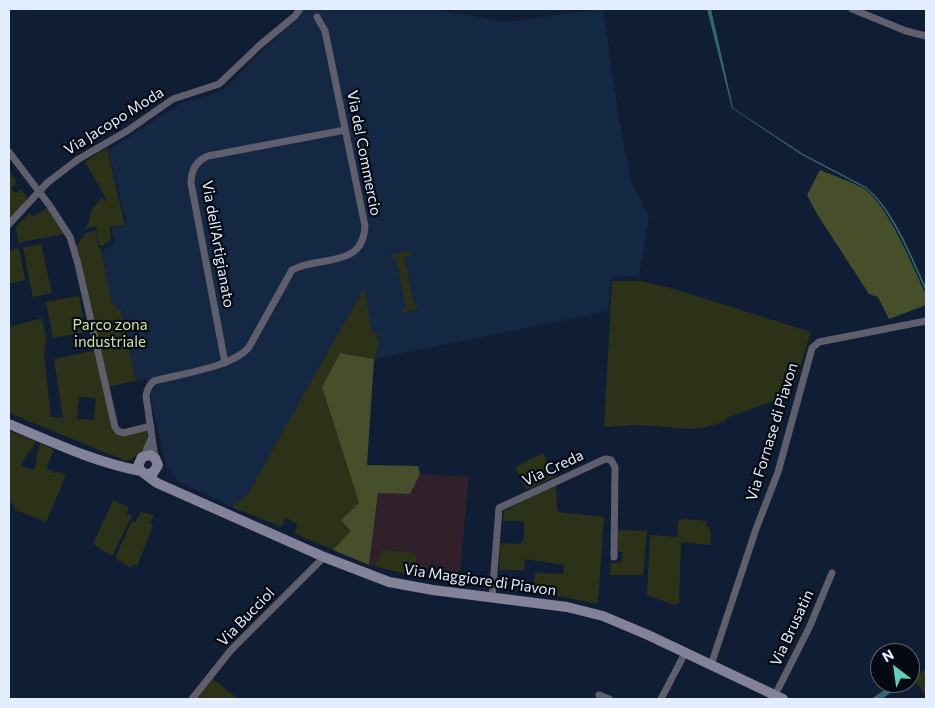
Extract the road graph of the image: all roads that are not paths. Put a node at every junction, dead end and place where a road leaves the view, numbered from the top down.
1 (300, 9) edge
2 (852, 9) edge
3 (317, 17) dead end
4 (926, 36) edge
5 (345, 130) junction
6 (9, 152) edge
7 (38, 191) junction
8 (9, 224) edge
9 (926, 321) edge
10 (225, 363) junction
11 (9, 424) edge
12 (151, 426) junction
13 (152, 436) junction
14 (156, 463) junction
15 (143, 466) junction
16 (172, 490) junction
17 (324, 557) junction
18 (614, 557) dead end
19 (832, 572) dead end
20 (492, 598) junction
21 (685, 653) junction
22 (711, 665) junction
23 (599, 695) dead end
24 (774, 697) edge
25 (192, 699) edge
26 (609, 699) edge
27 (661, 699) edge

1 - 7 street, Via Jacopo Moda
2 - 4 street
3 - 5 street, Via del Commercio
5 - 10 street, Via del Commercio
5 - 10 street, Via dell'Artigianato
6 - 7 street
7 - 8 street, Via Jacopo Moda
7 - 12 street
9 - 22 street, Via Fornase di Piavon
10 - 12 street, Via del Commercio
11 - 15 main road
12 - 13 street, Via del Commercio
13 - 14 street, Via del Commercio
13 - 15 street, Via del Commercio
14 - 15 main road
14 - 15 main road
14 - 16 main road
15 - 16 main road, Via Maggiore di Piavon
16 - 17 main road, Via Maggiore di Piavon
17 - 20 main road, Via Maggiore di Piavon
17 - 25 street, Via Bucciol
18 - 20 street, Via Creda
19 - 24 street, Via Brusatin
20 - 21 main road, Via Maggiore di Piavon
21 - 22 main road, Via Maggiore di Piavon
21 - 27 street
22 - 24 main road, Via Maggiore di Piavon
23 - 26 street

